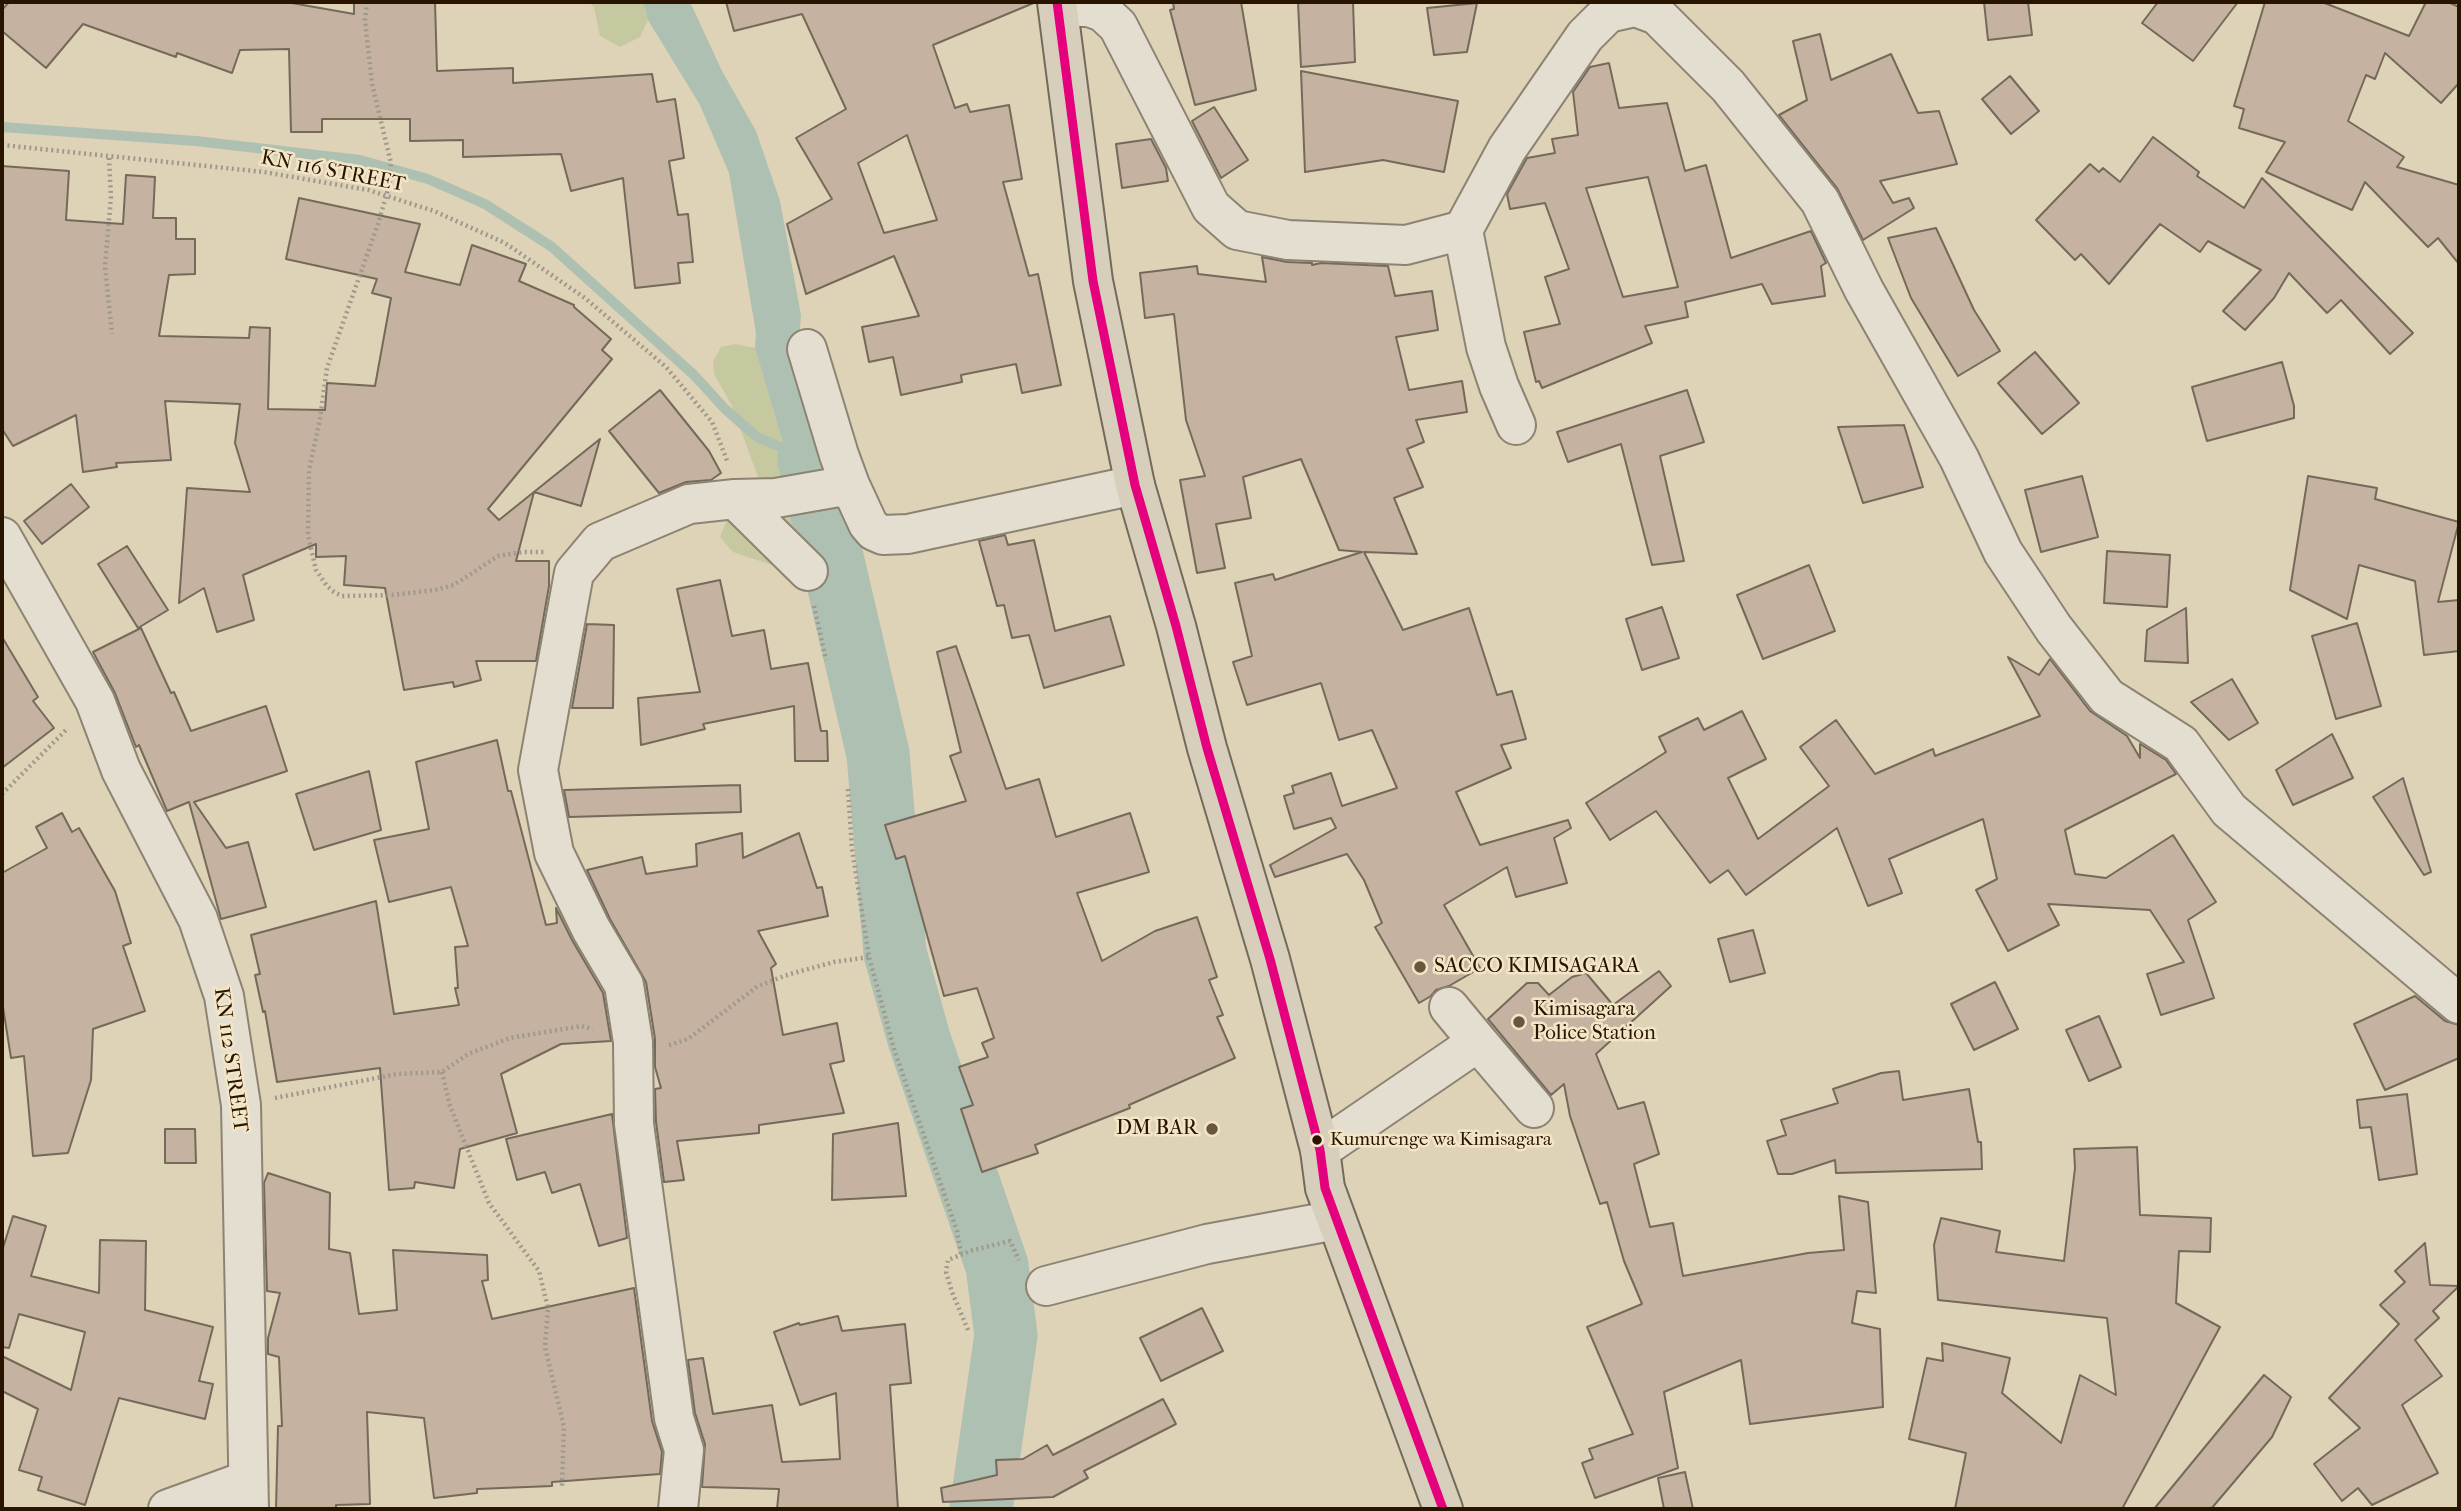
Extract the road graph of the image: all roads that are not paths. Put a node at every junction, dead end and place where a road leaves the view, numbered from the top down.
1 (1057, 5) edge
2 (1463, 230) junction
3 (807, 349) dead end
4 (1516, 425) dead end
5 (1135, 485) junction
6 (843, 486) junction
7 (735, 499) junction
8 (2, 537) edge
9 (808, 570) road end
10 (2459, 1004) edge
11 (1449, 1007) dead end
12 (1478, 1042) junction
13 (1534, 1108) dead end
14 (1321, 1150) junction
15 (1336, 1220) junction
16 (1046, 1286) dead end
17 (249, 1494) edge
18 (168, 1509) edge
19 (678, 1509) edge
20 (1443, 1509) edge

1 - 2 street
1 - 5 main road
2 - 4 street
2 - 10 street
3 - 6 street
5 - 6 street
5 - 14 main road
6 - 7 street
7 - 9 street
7 - 19 street
8 - 17 street, KN 112 STREET
11 - 12 street
12 - 13 street
12 - 14 street
14 - 15 main road
15 - 16 street
15 - 20 main road
17 - 18 street

